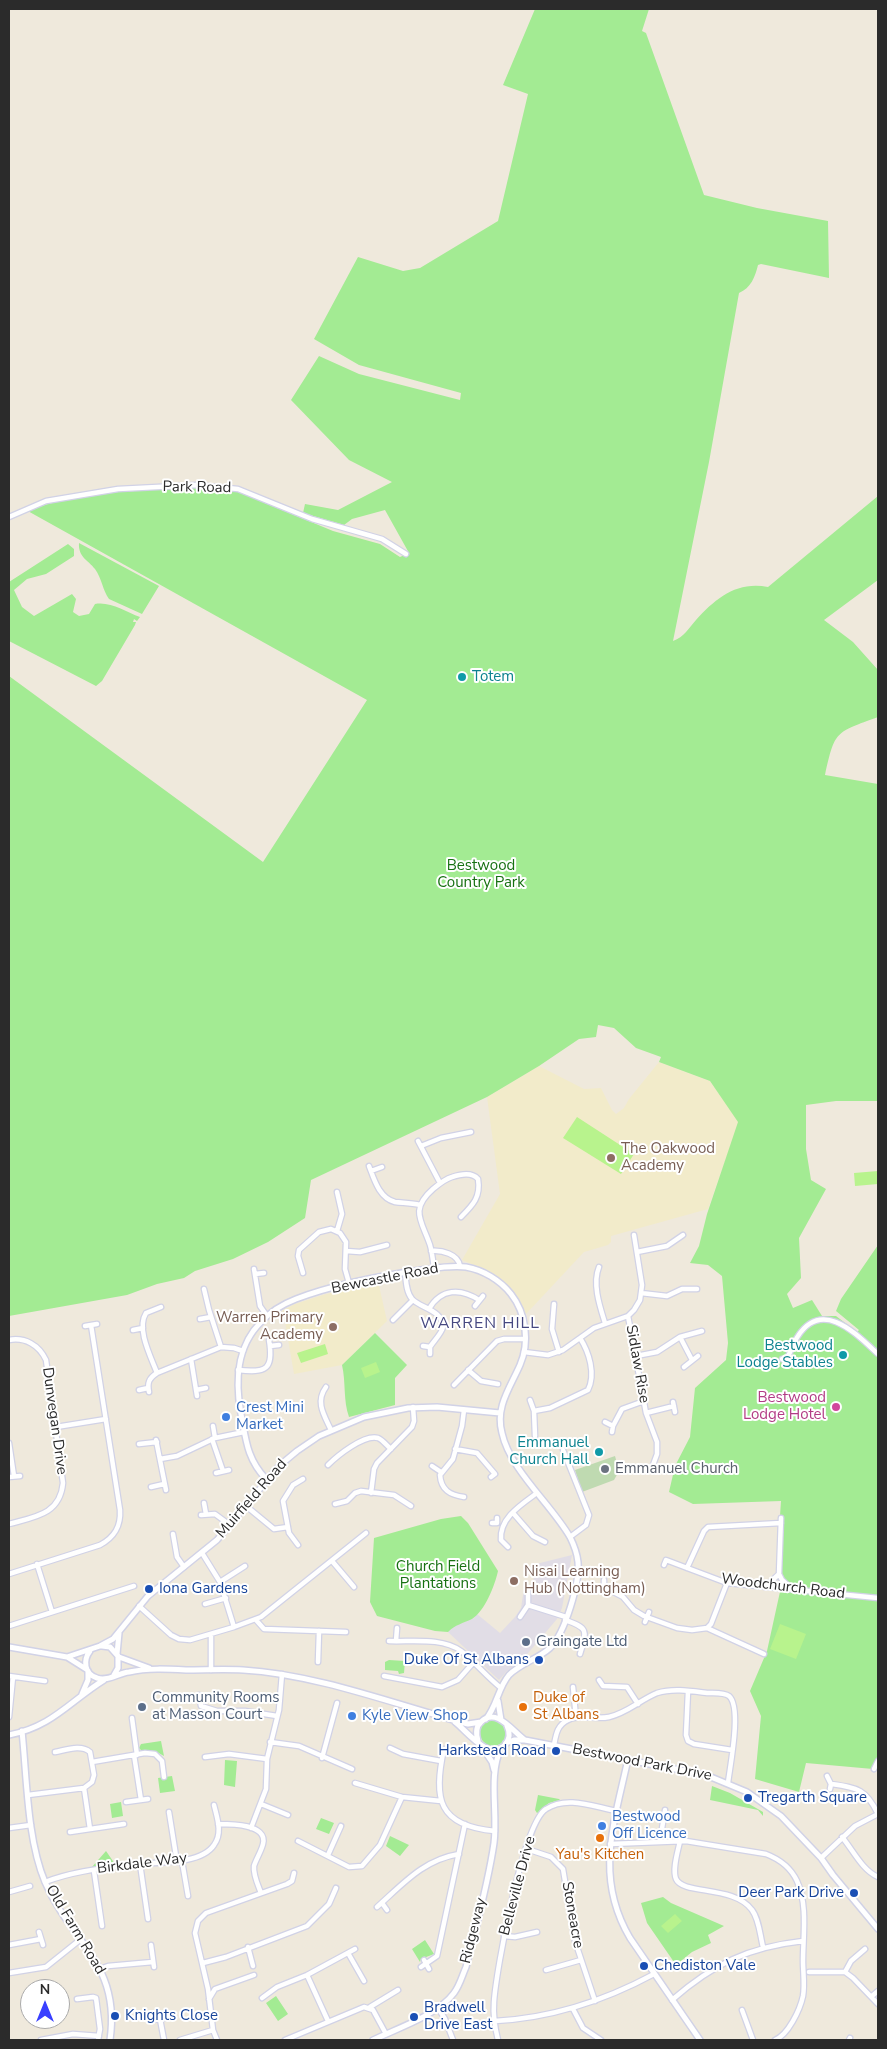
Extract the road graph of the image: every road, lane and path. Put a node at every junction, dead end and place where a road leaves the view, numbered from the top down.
1 (9, 517) edge
2 (406, 554) dead end
3 (464, 1127) dead end
4 (471, 1132) dead end
5 (466, 1133) junction
6 (418, 1141) dead end
7 (421, 1146) junction
8 (382, 1167) dead end
9 (440, 1183) junction
10 (332, 1199) dead end
11 (420, 1205) junction
12 (465, 1216) dead end
13 (337, 1231) junction
14 (674, 1233) dead end
15 (634, 1235) dead end
16 (683, 1235) dead end
17 (678, 1239) junction
18 (294, 1247) dead end
19 (299, 1250) junction
20 (346, 1252) junction
21 (384, 1252) dead end
22 (431, 1252) junction
23 (637, 1252) junction
24 (460, 1266) junction
25 (599, 1267) dead end
26 (302, 1268) junction
27 (434, 1268) junction
28 (296, 1269) dead end
29 (405, 1272) junction
30 (264, 1273) dead end
31 (304, 1274) dead end
32 (692, 1282) dead end
33 (349, 1283) junction
34 (692, 1288) junction
35 (204, 1289) dead end
36 (697, 1289) dead end
37 (641, 1293) junction
38 (413, 1300) junction
39 (554, 1304) dead end
40 (475, 1306) dead end
41 (161, 1307) dead end
42 (154, 1309) junction
43 (429, 1309) junction
44 (393, 1311) dead end
45 (553, 1311) junction
46 (559, 1312) dead end
47 (155, 1314) dead end
48 (267, 1316) junction
49 (397, 1316) junction
50 (628, 1316) junction
51 (211, 1317) junction
52 (200, 1319) dead end
53 (393, 1320) dead end
54 (605, 1322) junction
55 (85, 1326) dead end
56 (695, 1326) dead end
57 (143, 1328) junction
58 (443, 1328) junction
59 (450, 1329) dead end
60 (133, 1330) dead end
61 (680, 1337) junction
62 (580, 1338) junction
63 (526, 1339) junction
64 (9, 1340) edge
65 (269, 1340) dead end
66 (279, 1345) dead end
67 (270, 1346) junction
68 (423, 1346) dead end
69 (222, 1347) junction
70 (430, 1347) junction
71 (243, 1351) junction
72 (524, 1352) junction
73 (559, 1352) junction
74 (430, 1354) dead end
75 (878, 1354) edge
76 (636, 1356) junction
77 (698, 1356) dead end
78 (191, 1359) junction
79 (782, 1359) dead end
80 (692, 1360) junction
81 (684, 1367) dead end
82 (238, 1370) junction
83 (468, 1370) junction
84 (157, 1373) junction
85 (454, 1385) dead end
86 (206, 1388) dead end
87 (318, 1388) dead end
88 (139, 1390) dead end
89 (196, 1390) junction
90 (491, 1390) dead end
91 (197, 1396) dead end
92 (530, 1400) dead end
93 (644, 1401) junction
94 (413, 1407) junction
95 (674, 1407) dead end
96 (464, 1410) junction
97 (534, 1411) junction
98 (500, 1413) junction
99 (646, 1413) junction
100 (106, 1419) junction
101 (605, 1422) dead end
102 (213, 1426) dead end
103 (613, 1426) junction
104 (56, 1427) junction
105 (331, 1430) junction
106 (529, 1430) dead end
107 (535, 1430) junction
108 (244, 1432) junction
109 (612, 1432) dead end
110 (535, 1436) dead end
111 (213, 1439) junction
112 (9, 1444) edge
113 (138, 1444) dead end
114 (476, 1444) dead end
115 (390, 1449) junction
116 (455, 1450) junction
117 (475, 1452) junction
118 (330, 1455) dead end
119 (562, 1455) dead end
120 (649, 1458) dead end
121 (160, 1459) junction
122 (334, 1459) junction
123 (328, 1465) dead end
124 (432, 1466) dead end
125 (229, 1470) dead end
126 (223, 1471) junction
127 (441, 1472) junction
128 (216, 1473) dead end
129 (20, 1476) dead end
130 (11, 1477) edge
131 (491, 1477) dead end
132 (266, 1479) junction
133 (303, 1479) dead end
134 (295, 1483) junction
135 (164, 1484) junction
136 (151, 1487) dead end
137 (166, 1490) dead end
138 (299, 1490) dead end
139 (371, 1492) junction
140 (537, 1493) junction
141 (340, 1496) dead end
142 (464, 1497) dead end
143 (403, 1501) junction
144 (342, 1502) junction
145 (204, 1503) dead end
146 (335, 1504) dead end
147 (246, 1506) junction
148 (399, 1506) dead end
149 (411, 1506) dead end
150 (513, 1513) junction
151 (495, 1521) dead end
152 (9, 1524) edge
153 (230, 1525) junction
154 (504, 1526) junction
155 (288, 1527) junction
156 (358, 1532) dead end
157 (366, 1533) dead end
158 (173, 1534) dead end
159 (361, 1537) junction
160 (570, 1537) junction
161 (174, 1541) junction
162 (168, 1542) dead end
163 (542, 1543) dead end
164 (298, 1545) dead end
165 (499, 1549) dead end
166 (202, 1553) junction
167 (332, 1560) junction
168 (37, 1564) junction
169 (664, 1565) dead end
170 (184, 1567) junction
171 (687, 1568) junction
172 (245, 1573) dead end
173 (9, 1574) edge
174 (779, 1574) junction
175 (604, 1580) dead end
176 (220, 1582) junction
177 (727, 1583) junction
178 (134, 1586) dead end
179 (354, 1587) dead end
180 (765, 1587) junction
181 (125, 1589) junction
182 (793, 1590) junction
183 (528, 1591) dead end
184 (127, 1595) dead end
185 (226, 1598) junction
186 (878, 1598) edge
187 (205, 1604) dead end
188 (528, 1605) junction
189 (139, 1606) junction
190 (52, 1612) junction
191 (520, 1617) dead end
192 (566, 1619) junction
193 (256, 1620) junction
194 (9, 1626) edge
195 (234, 1628) junction
196 (397, 1628) dead end
197 (707, 1628) junction
198 (318, 1631) junction
199 (119, 1632) junction
200 (346, 1632) dead end
201 (211, 1634) junction
202 (389, 1641) dead end
203 (396, 1641) junction
204 (100, 1646) junction
205 (9, 1647) edge
206 (93, 1648) junction
207 (582, 1648) junction
208 (588, 1650) dead end
209 (580, 1654) dead end
210 (764, 1654) dead end
211 (67, 1656) junction
212 (118, 1656) junction
213 (311, 1656) dead end
214 (318, 1656) junction
215 (318, 1662) dead end
216 (473, 1663) junction
217 (153, 1669) junction
218 (87, 1670) junction
219 (211, 1670) junction
220 (282, 1674) junction
221 (11, 1676) edge
222 (384, 1676) dead end
223 (111, 1677) junction
224 (39, 1680) junction
225 (105, 1680) junction
226 (599, 1680) dead end
227 (45, 1681) dead end
228 (38, 1686) dead end
229 (572, 1687) dead end
230 (501, 1688) junction
231 (688, 1691) junction
232 (198, 1695) dead end
233 (80, 1697) junction
234 (498, 1700) junction
235 (337, 1703) dead end
236 (638, 1704) junction
237 (12, 1712) edge
238 (327, 1712) dead end
239 (334, 1714) junction
240 (277, 1716) junction
241 (9, 1717) edge
242 (576, 1717) junction
243 (132, 1718) dead end
244 (452, 1720) junction
245 (483, 1720) junction
246 (502, 1720) junction
247 (507, 1726) junction
248 (22, 1732) junction
249 (9, 1735) edge
250 (525, 1740) junction
251 (270, 1742) junction
252 (506, 1743) junction
253 (480, 1744) junction
254 (554, 1745) junction
255 (390, 1748) dead end
256 (501, 1748) junction
257 (444, 1749) dead end
258 (732, 1750) junction
259 (55, 1752) dead end
260 (136, 1755) junction
261 (205, 1757) dead end
262 (322, 1758) junction
263 (267, 1759) junction
264 (628, 1759) junction
265 (441, 1761) junction
266 (878, 1761) edge
267 (92, 1762) junction
268 (352, 1769) dead end
269 (874, 1769) dead end
270 (169, 1770) dead end
271 (163, 1771) junction
272 (495, 1773) junction
273 (827, 1776) dead end
274 (164, 1777) dead end
275 (354, 1783) dead end
276 (728, 1783) junction
277 (84, 1788) junction
278 (28, 1795) junction
279 (402, 1797) junction
280 (148, 1799) dead end
281 (141, 1800) junction
282 (441, 1801) junction
283 (126, 1802) dead end
284 (261, 1804) junction
285 (214, 1805) dead end
286 (617, 1811) junction
287 (170, 1812) dead end
288 (663, 1814) dead end
289 (878, 1814) edge
290 (288, 1815) dead end
291 (117, 1818) dead end
292 (124, 1824) dead end
293 (218, 1824) junction
294 (465, 1824) junction
295 (118, 1825) junction
296 (31, 1826) junction
297 (341, 1826) dead end
298 (9, 1828) edge
299 (251, 1828) junction
300 (90, 1829) junction
301 (332, 1830) dead end
302 (495, 1831) junction
303 (70, 1832) dead end
304 (338, 1832) junction
305 (842, 1837) junction
306 (680, 1840) junction
307 (298, 1841) dead end
308 (660, 1841) junction
309 (610, 1844) junction
310 (527, 1849) junction
311 (261, 1850) junction
312 (268, 1850) dead end
313 (459, 1854) junction
314 (328, 1855) junction
315 (821, 1858) junction
316 (180, 1861) junction
317 (140, 1864) junction
318 (94, 1871) junction
319 (294, 1873) dead end
320 (878, 1877) edge
321 (22, 1882) dead end
322 (45, 1882) junction
323 (30, 1886) dead end
324 (23, 1888) junction
325 (193, 1888) dead end
326 (336, 1888) dead end
327 (187, 1889) junction
328 (9, 1892) edge
329 (261, 1893) junction
330 (188, 1896) dead end
331 (382, 1903) junction
332 (377, 1907) dead end
333 (387, 1910) dead end
334 (148, 1919) dead end
335 (102, 1926) dead end
336 (878, 1929) edge
337 (39, 1932) dead end
338 (537, 1932) dead end
339 (504, 1936) junction
340 (41, 1939) junction
341 (81, 1939) junction
342 (803, 1941) junction
343 (9, 1945) edge
344 (43, 1945) dead end
345 (151, 1945) dead end
346 (248, 1947) junction
347 (763, 1947) junction
348 (355, 1949) dead end
349 (865, 1949) dead end
350 (348, 1953) junction
351 (846, 1956) dead end
352 (581, 1960) junction
353 (851, 1960) junction
354 (203, 1963) junction
355 (253, 1966) dead end
356 (421, 1967) dead end
357 (100, 1969) junction
358 (546, 1970) dead end
359 (810, 1972) dead end
360 (845, 1972) junction
361 (9, 1973) edge
362 (654, 1974) junction
363 (254, 1975) dead end
364 (307, 1975) junction
365 (364, 1982) dead end
366 (398, 1990) dead end
367 (878, 1991) edge
368 (393, 1993) junction
369 (872, 1996) junction
370 (262, 1998) dead end
371 (77, 1999) dead end
372 (209, 1999) junction
373 (397, 1999) dead end
374 (672, 2000) junction
375 (595, 2001) junction
376 (878, 2004) edge
377 (370, 2007) junction
378 (438, 2008) junction
379 (573, 2009) junction
380 (742, 2010) dead end
381 (751, 2013) dead end
382 (744, 2015) junction
383 (172, 2017) dead end
384 (160, 2019) junction
385 (152, 2020) dead end
386 (328, 2021) junction
387 (495, 2021) junction
388 (213, 2030) junction
389 (384, 2037) edge
390 (99, 2038) edge
391 (41, 2040) edge
392 (110, 2040) edge
393 (164, 2040) edge
394 (180, 2040) edge
395 (218, 2040) edge
396 (285, 2040) edge
397 (373, 2040) edge
398 (453, 2040) edge
399 (498, 2040) edge
400 (601, 2040) edge
401 (700, 2040) edge
402 (753, 2040) edge
403 (775, 2040) edge

1 - 2 street, Park Road
3 - 5 street
4 - 5 street
5 - 7 street
6 - 7 street
7 - 9 street
8 - 11 street
9 - 11 street
9 - 12 street
10 - 13 street
11 - 22 street
13 - 19 street
13 - 20 street
14 - 17 street
15 - 23 street
16 - 17 street
17 - 23 street
18 - 19 street
19 - 26 street
20 - 21 street
20 - 33 street
22 - 24 street
22 - 27 street
23 - 37 street
24 - 27 street, Bewcastle Road
24 - 63 street, Bewcastle Road
25 - 54 street
26 - 28 street
26 - 31 street
27 - 29 street, Bewcastle Road
29 - 33 street, Bewcastle Road
29 - 38 street
30 - 48 street
32 - 34 street
33 - 48 street, Bewcastle Road
34 - 36 street
34 - 37 street
35 - 51 street
37 - 50 street
38 - 43 street
38 - 49 street
39 - 45 street
40 - 43 street
41 - 42 street
42 - 47 street
42 - 57 street
43 - 58 street
44 - 49 street
45 - 46 street
45 - 73 street
48 - 71 street, Bewcastle Road
49 - 53 street
50 - 54 street
50 - 76 street, Sidlaw Rise
51 - 52 street
51 - 69 street
54 - 62 street
55 - 100 street
56 - 61 street
57 - 60 street
57 - 84 street
58 - 59 street
58 - 70 street
61 - 76 street
61 - 80 street
62 - 73 street
62 - 97 street
63 - 72 street, Bewcastle Road
63 - 83 street
64 - 104 street, Dunvegan Drive
65 - 67 street
66 - 67 street
67 - 82 street
68 - 70 street
69 - 71 street
69 - 78 street
70 - 74 street
71 - 82 street, Bewcastle Road
72 - 73 street
72 - 98 street, Bewcastle Road
75 - 79 street
76 - 93 street, Sidlaw Rise
77 - 80 street
78 - 84 street
78 - 89 street
80 - 81 street
82 - 108 street, Bewcastle Road
83 - 85 street
83 - 90 street
84 - 88 street
86 - 89 street
87 - 105 street
89 - 91 street
92 - 97 street
93 - 99 street, Sidlaw Rise
93 - 103 street
94 - 96 street, Muirfield Road
94 - 105 street, Muirfield Road
94 - 115 street
95 - 99 street, Sidlaw Rise
96 - 98 street, Muirfield Road
96 - 116 street
97 - 107 street
98 - 140 street, Bewcastle Road
99 - 120 street, Sidlaw Rise
100 - 104 street
100 - 168 street
101 - 103 street
102 - 111 street
103 - 109 street
104 - 152 street, Dunvegan Drive
105 - 132 street, Muirfield Road
106 - 107 street
107 - 110 street
108 - 111 street
108 - 132 street, Bewcastle Road
111 - 121 street
111 - 126 street
112 - 130 street
113 - 121 street
114 - 117 street
115 - 122 street
115 - 139 street
116 - 117 street
116 - 127 street
117 - 131 street
118 - 122 street
119 - 160 street
121 - 135 street
122 - 123 street
124 - 127 street
125 - 126 street
126 - 128 street
127 - 142 street
129 - 130 street
132 - 147 street, Muirfield Road
133 - 134 street
134 - 138 street
134 - 155 street
135 - 136 street
135 - 137 street
139 - 143 street
139 - 144 street
140 - 150 street
140 - 160 street, Bewcastle Road
141 - 144 street
143 - 148 street
143 - 149 street
144 - 146 street
145 - 153 street
147 - 153 street, Muirfield Road
147 - 155 street
150 - 154 street
150 - 163 street
151 - 154 street
153 - 166 street, Muirfield Road
154 - 165 street
155 - 164 street
156 - 159 street
157 - 159 street
158 - 161 street
159 - 167 street
160 - 192 street, Bewcastle Road
161 - 162 street
161 - 170 street
166 - 170 street, Muirfield Road
166 - 176 street
167 - 179 street
167 - 193 street
168 - 173 street
168 - 190 street
169 - 171 street, Woodchurch Road
170 - 189 street, Muirfield Road
171 - 174 street
171 - 177 street, Woodchurch Road
172 - 176 street
174 - 180 street
174 - 182 street
175 - 197 street
176 - 185 street
177 - 180 street, Woodchurch Road
177 - 197 street
178 - 181 street
180 - 182 street, Woodchurch Road
181 - 184 street
181 - 190 street
182 - 186 street, Woodchurch Road
183 - 188 street
185 - 187 street
185 - 195 street
188 - 191 street
188 - 192 street
189 - 199 street, Muirfield Road
189 - 201 street
190 - 194 street
192 - 207 street
192 - 230 street, Bewcastle Road
193 - 195 street
193 - 198 street
195 - 201 street
196 - 203 street
197 - 210 street
198 - 200 street
198 - 214 street
199 - 204 street, Muirfield Road
199 - 212 street
201 - 219 street
202 - 203 street
203 - 216 street
204 - 206 street
204 - 212 street
205 - 211 street
206 - 211 street
206 - 218 street
207 - 208 street
207 - 209 street
211 - 218 street
212 - 217 street
212 - 223 street
213 - 214 street
214 - 215 street
216 - 222 street
216 - 230 street
217 - 219 street
217 - 223 street
218 - 225 street
218 - 233 street
219 - 220 street
220 - 240 street
220 - 244 street
221 - 224 street
221 - 237 street
223 - 225 street
224 - 227 street
224 - 228 street
225 - 233 street
226 - 236 street
229 - 242 street
230 - 234 street, Bewcastle Road
231 - 236 street
231 - 258 street
231 - 258 street
232 - 240 street
233 - 248 street
234 - 245 street, Bewcastle Road
234 - 246 street, Bewcastle Road
235 - 239 street
236 - 242 street
237 - 241 street
238 - 239 street
239 - 262 street
240 - 251 street
242 - 254 street
243 - 260 street
244 - 245 street
244 - 253 street
245 - 246 street
245 - 253 street
246 - 247 street
247 - 250 street, Bestwood Park Drive
247 - 252 street
248 - 249 street
248 - 278 street, Old Farm Road
250 - 252 street, Bestwood Park Drive
250 - 254 street, Bestwood Park Drive
251 - 262 street
251 - 263 street
252 - 256 street
253 - 256 street
253 - 272 street, Ridgeway
254 - 264 street, Bestwood Park Drive
255 - 265 street
256 - 272 street, Ridgeway
257 - 265 street
258 - 276 street
259 - 267 street
260 - 267 street
260 - 271 street
260 - 281 street
261 - 263 street
262 - 268 street
263 - 284 street
264 - 276 street, Bestwood Park Drive
264 - 286 street
265 - 282 street
266 - 269 street
267 - 277 street
270 - 271 street
271 - 274 street
272 - 302 street, Ridgeway
273 - 289 street
275 - 279 street
276 - 315 street, Bestwood Park Drive
277 - 278 street
277 - 300 street
278 - 296 street, Old Farm Road
279 - 282 street
279 - 314 street
280 - 281 street
281 - 283 street
282 - 294 street
284 - 290 street
284 - 299 street
285 - 293 street
286 - 309 street
286 - 310 street, Belleville Drive
287 - 316 street
288 - 308 street
289 - 305 street
291 - 295 street
292 - 295 street
293 - 299 street
293 - 316 street, Birkdale Way
294 - 302 street
294 - 313 street
295 - 300 street
296 - 298 street
296 - 322 street, Old Farm Road
297 - 304 street
299 - 311 street
300 - 303 street
301 - 304 street
302 - 378 street, Ridgeway
304 - 314 street
305 - 315 street
305 - 320 street
306 - 308 street
306 - 342 street
306 - 347 street
307 - 314 street
308 - 309 street
309 - 362 street
310 - 339 street, Belleville Drive
310 - 352 street, Stoneacre
311 - 312 street
311 - 329 street
313 - 331 street
313 - 356 street
315 - 336 street, Bestwood Park Drive
316 - 317 street, Birkdale Way
316 - 327 street
317 - 318 street, Birkdale Way
317 - 334 street
318 - 322 street, Birkdale Way
318 - 335 street
319 - 329 street
321 - 324 street
322 - 341 street, Old Farm Road
323 - 324 street
324 - 328 street
325 - 327 street
326 - 346 street
327 - 330 street
329 - 354 street
331 - 332 street
331 - 333 street
337 - 340 street
338 - 339 street
339 - 387 street, Belleville Drive
340 - 343 street
340 - 344 street
341 - 357 street, Old Farm Road
341 - 361 street
342 - 347 street
342 - 403 street
345 - 357 street
346 - 354 street
346 - 355 street
347 - 374 street
348 - 350 street
349 - 353 street
350 - 364 street
350 - 365 street
351 - 353 street
352 - 358 street
352 - 375 street, Stoneacre
353 - 360 street
354 - 372 street
357 - 392 street, Old Farm Road
359 - 360 street
360 - 369 street
362 - 374 street
362 - 375 street
363 - 372 street
364 - 370 street
364 - 386 street
366 - 368 street
367 - 369 street
368 - 373 street
368 - 377 street
369 - 376 street
371 - 390 street
372 - 388 street
374 - 401 street
375 - 379 street
377 - 386 street
377 - 389 street
378 - 389 street, Ridgeway
378 - 398 street
379 - 387 street
379 - 400 street
380 - 382 street
381 - 382 street
382 - 402 street
383 - 384 street
384 - 385 street
384 - 393 street
386 - 396 street
387 - 399 street, Belleville Drive
388 - 394 street
388 - 395 street
389 - 397 street, Ridgeway
390 - 391 street

